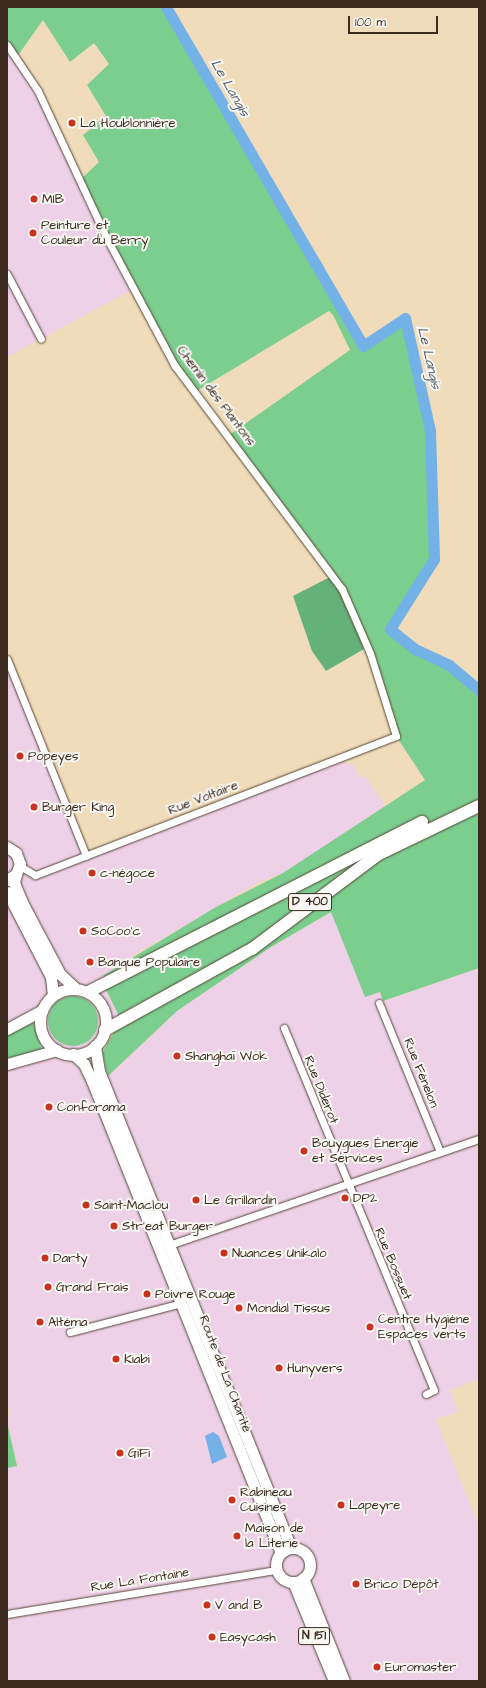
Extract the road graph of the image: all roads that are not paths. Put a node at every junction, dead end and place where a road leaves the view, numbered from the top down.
1 (7, 45) edge
2 (7, 274) edge
3 (41, 339) dead end
4 (7, 659) edge
5 (396, 736) joint
6 (479, 804) edge
7 (7, 847) edge
8 (86, 856) junction
9 (15, 873) edge
10 (7, 892) edge
11 (76, 989) junction
12 (88, 992) junction
13 (53, 995) junction
14 (379, 1003) dead end
15 (42, 1010) junction
16 (284, 1028) dead end
17 (7, 1029) edge
18 (105, 1030) junction
19 (95, 1046) junction
20 (57, 1050) junction
21 (73, 1054) junction
22 (7, 1064) edge
23 (479, 1139) edge
24 (440, 1152) junction
25 (346, 1184) junction
26 (169, 1245) junction
27 (182, 1304) junction
28 (70, 1332) dead end
29 (426, 1394) dead end
30 (286, 1550) junction
31 (276, 1570) junction
32 (298, 1580) junction
33 (7, 1614) edge
34 (334, 1681) edge
35 (344, 1681) edge

1 - 5 street, Chemin des Plantons
2 - 3 street
4 - 8 street
5 - 8 street, Rue Voltaire
6 - 12 highway, D 400
6 - 18 highway, D 400
7 - 9 main road
8 - 9 street, Rue Voltaire
9 - 11 main road
10 - 13 main road
11 - 12 main road
11 - 13 main road
12 - 18 main road
13 - 15 main road
14 - 24 street, Rue Fénelon
15 - 17 main road
15 - 20 main road
16 - 25 street, Rue Diderot
18 - 19 main road
19 - 21 main road
19 - 26 main road, Route de La Charité
20 - 21 main road
20 - 22 main road
21 - 27 main road, Route de La Charité
23 - 24 street
24 - 25 street
25 - 26 street
25 - 29 street, Rue Bossuet
26 - 30 main road, Route de La Charité
27 - 28 street
27 - 30 main road, Route de La Charité
30 - 31 main road
30 - 32 main road
31 - 32 main road
31 - 33 street, Rue La Fontaine
32 - 34 main road, N 151
32 - 35 main road, N 151

